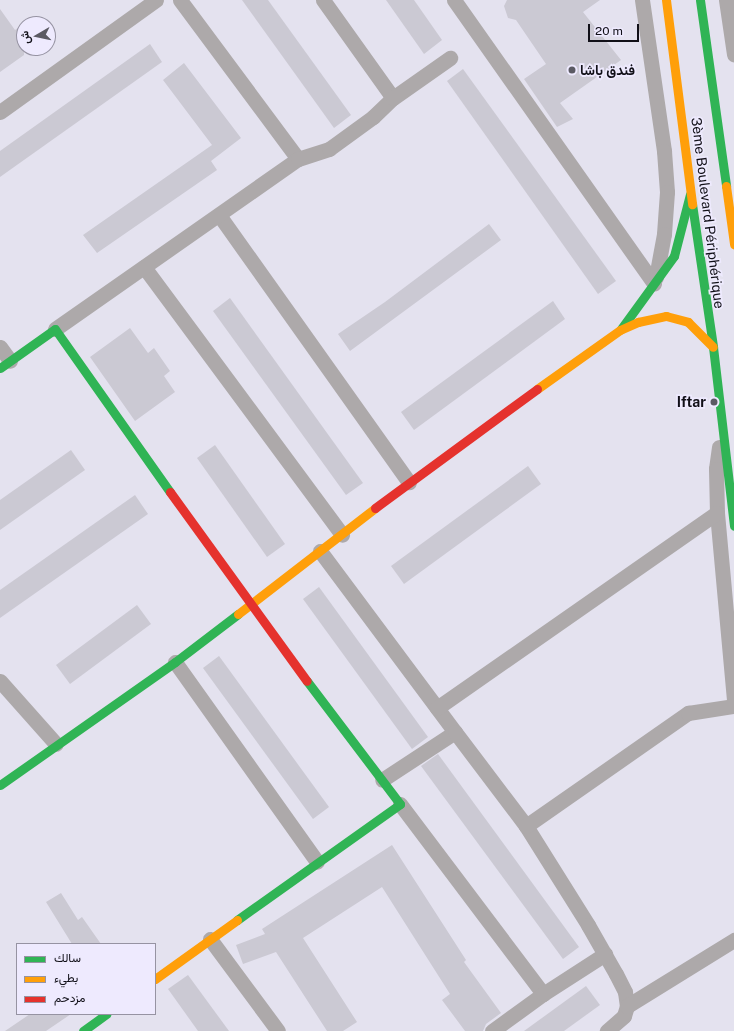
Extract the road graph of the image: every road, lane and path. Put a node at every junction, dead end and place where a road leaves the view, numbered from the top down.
1 (156, 0) edge
2 (180, 0) edge
3 (323, 0) edge
4 (454, 0) edge
5 (642, 0) edge
6 (666, 0) edge
7 (700, 0) edge
8 (726, 0) edge
9 (734, 54) edge
10 (450, 58) dead end
11 (393, 98) junction
12 (0, 112) edge
13 (298, 159) junction
14 (691, 190) junction
15 (219, 215) junction
16 (734, 244) edge
17 (144, 267) junction
18 (654, 284) junction
19 (55, 329) junction
20 (620, 330) junction
21 (0, 347) edge
22 (713, 347) junction
23 (5, 364) edge
24 (722, 428) junction
25 (410, 482) junction
26 (717, 513) junction
27 (734, 526) edge
28 (342, 535) junction
29 (320, 551) junction
30 (250, 605) junction
31 (175, 662) junction
32 (0, 681) edge
33 (734, 701) edge
34 (734, 706) edge
35 (437, 708) junction
36 (455, 732) junction
37 (56, 744) junction
38 (382, 780) junction
39 (0, 785) edge
40 (400, 804) junction
41 (526, 826) junction
42 (317, 862) junction
43 (210, 939) junction
44 (734, 940) edge
45 (605, 954) junction
46 (156, 978) edge
47 (543, 994) junction
48 (627, 1006) junction
49 (105, 1015) edge
50 (83, 1031) edge
51 (278, 1031) edge
52 (492, 1031) edge
53 (607, 1031) edge

1 - 12 street
2 - 13 street
3 - 11 street
4 - 18 street
5 - 18 street
6 - 14 main road, 3ème Boulevard Périphérique
7 - 16 main road, 3ème Boulevard Périphérique
8 - 9 street
10 - 11 street
11 - 13 street
13 - 15 street
14 - 18 main road
14 - 22 main road, 3ème Boulevard Périphérique
15 - 17 street
15 - 25 street
17 - 19 street
17 - 28 street
18 - 20 main road
19 - 23 main road
19 - 30 main road
20 - 22 main road
20 - 25 main road
21 - 23 street
22 - 24 main road, 3ème Boulevard Périphérique
24 - 26 street
24 - 27 main road, 3ème Boulevard Périphérique
25 - 28 main road
26 - 33 street
26 - 35 street
28 - 29 main road
29 - 30 main road
29 - 35 street
30 - 31 main road
30 - 38 main road
31 - 37 main road
31 - 42 street
32 - 37 street
34 - 41 street
35 - 36 street
36 - 38 street
36 - 41 street
37 - 39 main road
38 - 40 main road
40 - 42 main road
40 - 47 street
41 - 45 street
42 - 43 main road
43 - 46 main road
43 - 51 street
44 - 48 street
45 - 47 street
45 - 48 street
47 - 52 street
48 - 53 street
49 - 50 main road

